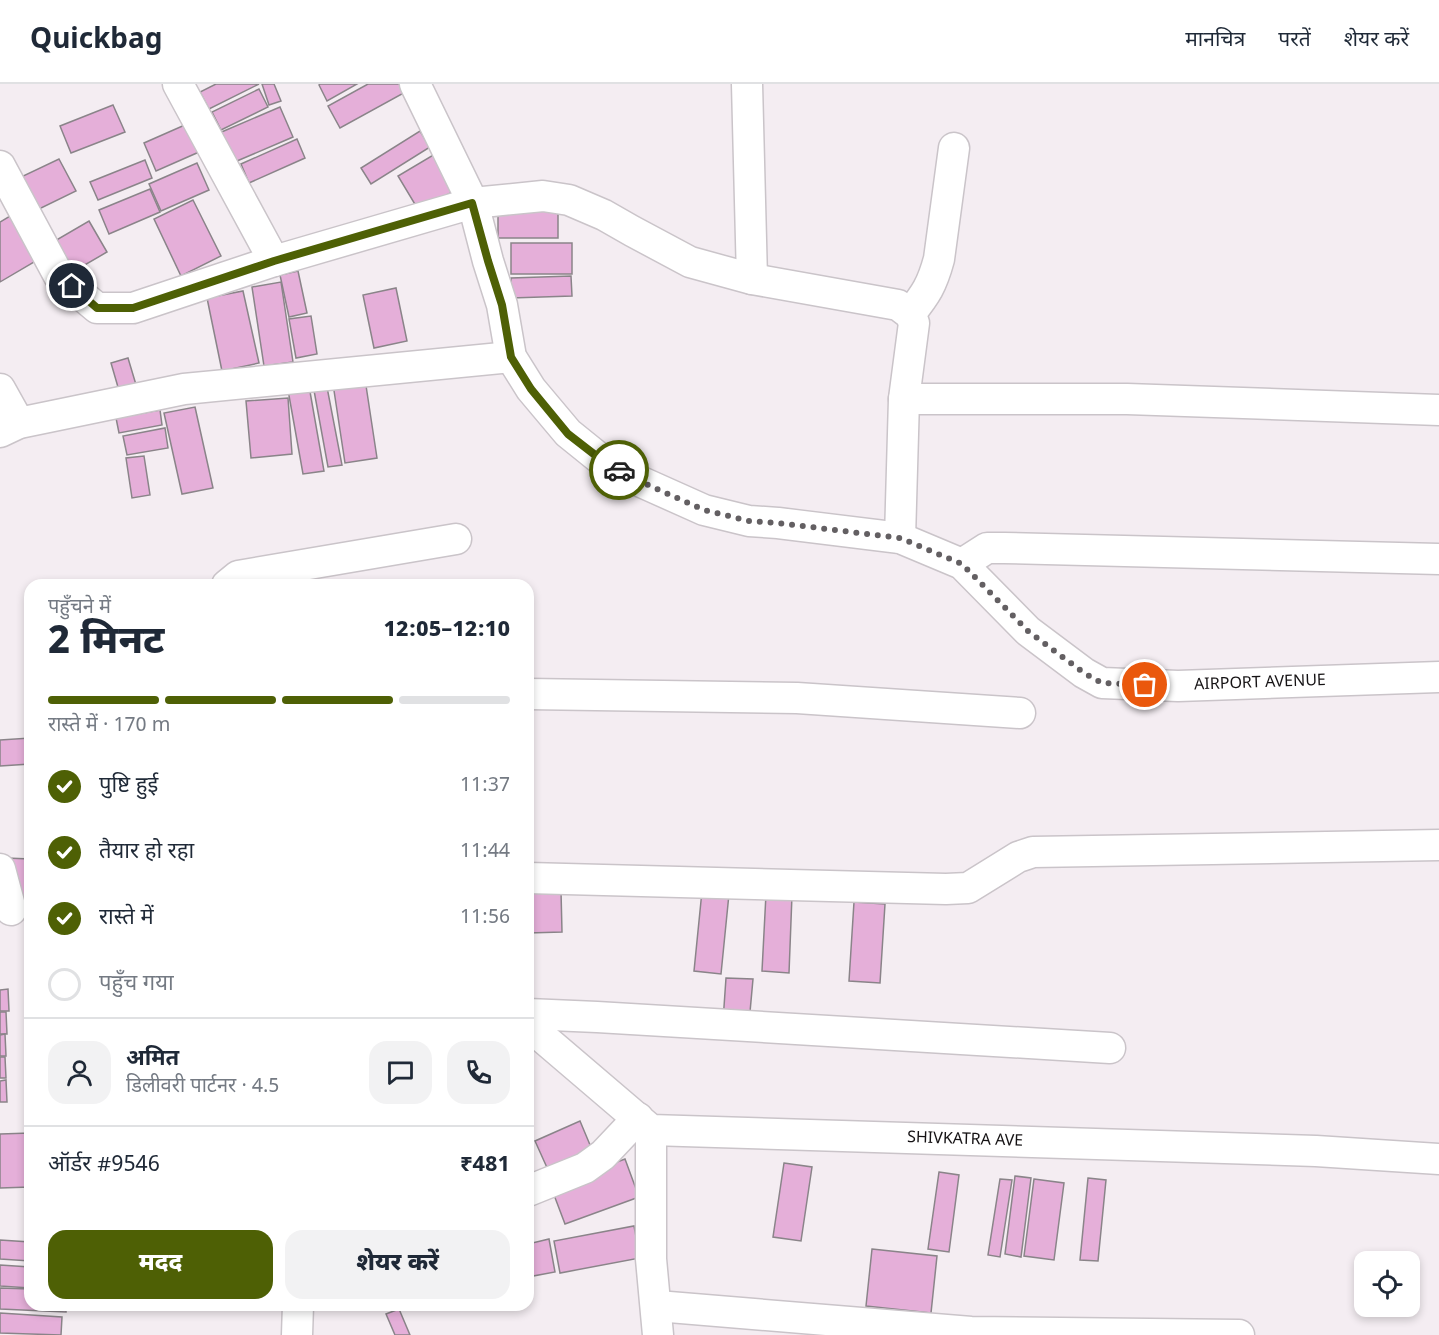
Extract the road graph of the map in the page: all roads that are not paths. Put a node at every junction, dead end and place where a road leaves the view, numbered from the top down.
1 (178, 84) edge
2 (415, 84) edge
3 (747, 84) edge
4 (954, 148) dead end
5 (0, 166) edge
6 (472, 203) junction
7 (274, 261) junction
8 (753, 279) junction
9 (910, 314) junction
10 (511, 357) junction
11 (0, 389) edge
12 (904, 399) junction
13 (1439, 410) edge
14 (10, 428) edge
15 (900, 538) junction
16 (456, 539) dead end
17 (1439, 559) edge
18 (962, 564) junction
19 (234, 579) edge
20 (1439, 677) edge
21 (534, 694) edge
22 (1020, 713) dead end
23 (1439, 844) edge
24 (0, 869) edge
25 (534, 878) edge
26 (14, 910) edge
27 (534, 1014) edge
28 (534, 1029) edge
29 (1110, 1048) dead end
30 (644, 1124) junction
31 (1439, 1159) edge
32 (534, 1189) edge
33 (298, 1311) edge
34 (658, 1321) edge
35 (297, 1335) edge
36 (1239, 1335) edge

1 - 7 street
2 - 6 street, AIRPORT AVENUE
3 - 8 street
4 - 9 street
5 - 7 street
6 - 7 street
6 - 8 street
6 - 10 street, AIRPORT AVENUE
8 - 9 street
9 - 12 street
10 - 14 street
10 - 15 street, AIRPORT AVENUE
11 - 14 street
12 - 13 street
12 - 15 street
15 - 18 street, AIRPORT AVENUE
16 - 19 street
17 - 18 street
18 - 20 street, AIRPORT AVENUE
21 - 22 street
23 - 25 street
24 - 26 street
27 - 29 street
28 - 30 street
30 - 31 street, SHIVKATRA AVE
30 - 32 street
30 - 34 street
33 - 35 street
34 - 36 street

